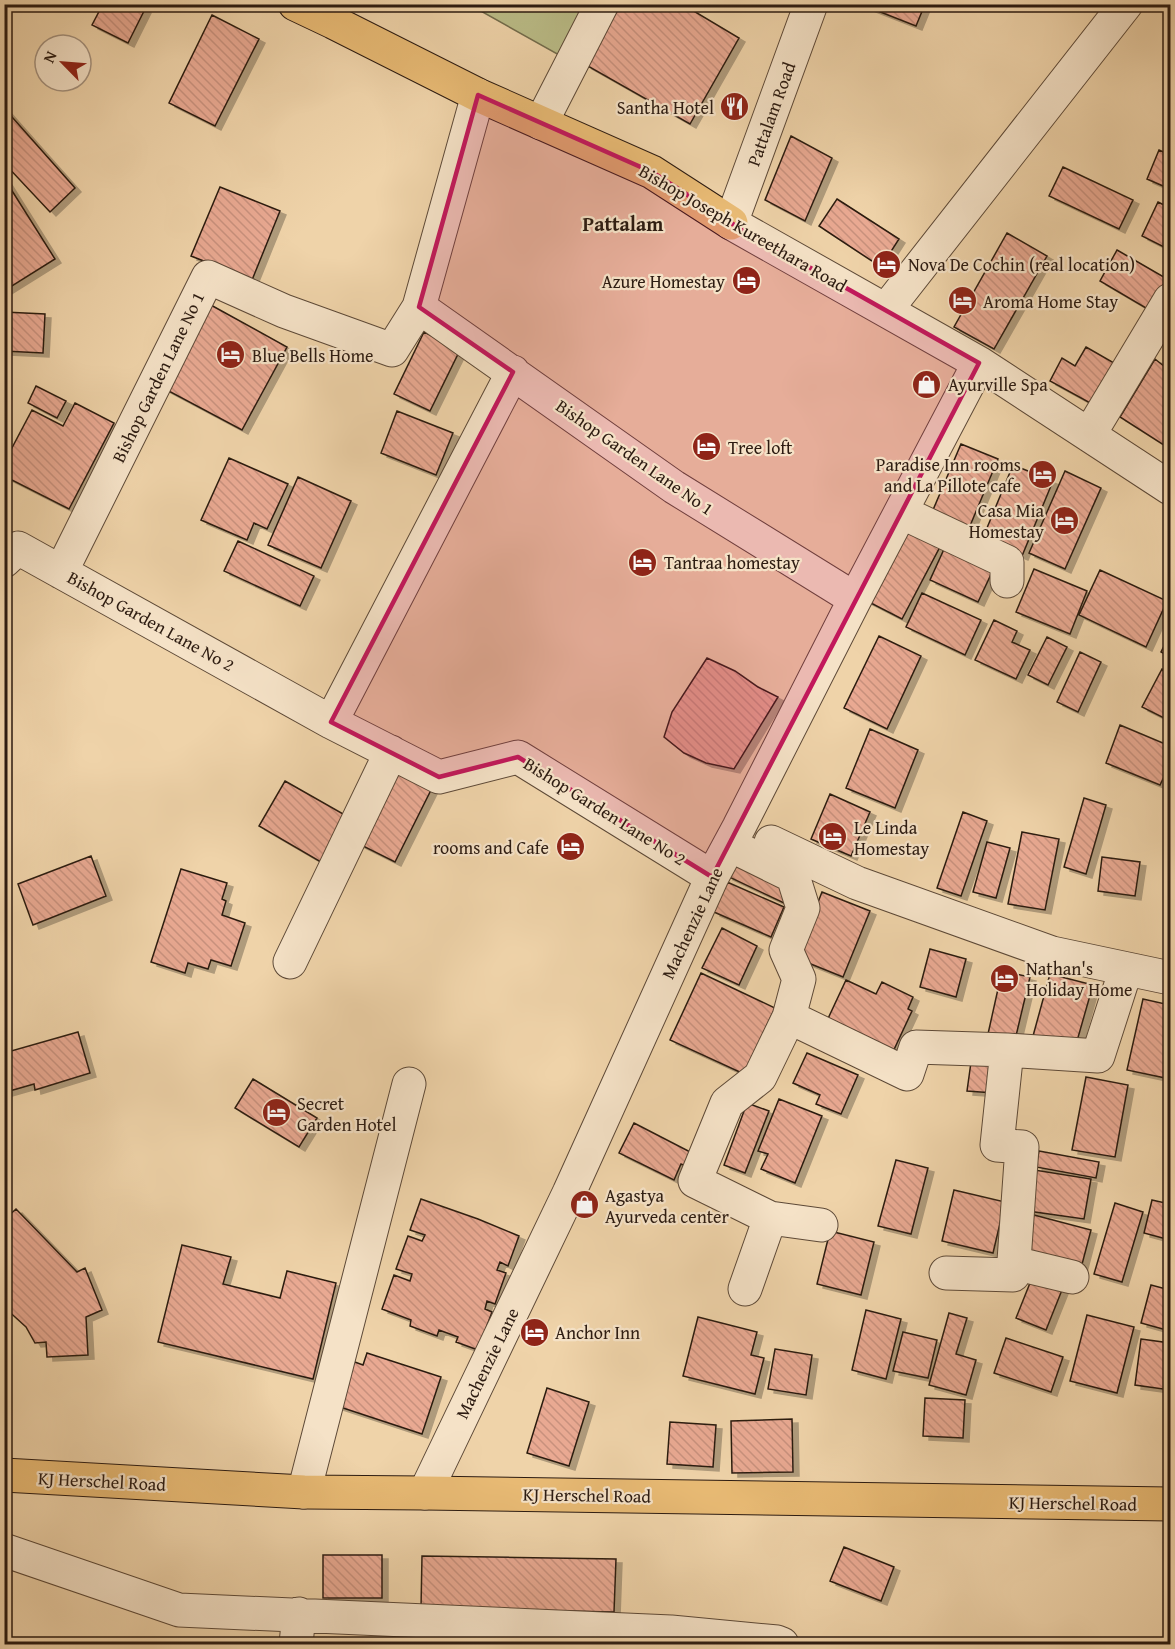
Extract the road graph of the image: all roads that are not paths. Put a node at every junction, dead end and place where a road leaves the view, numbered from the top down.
1 (295, 4) edge
2 (602, 4) edge
3 (811, 4) edge
4 (1126, 4) edge
5 (339, 13) edge
6 (478, 95) junction
7 (541, 123) junction
8 (731, 223) junction
9 (1170, 300) edge
10 (419, 307) junction
11 (886, 310) junction
12 (979, 363) junction
13 (513, 372) junction
14 (1089, 435) junction
15 (1170, 488) edge
16 (901, 512) junction
17 (4, 561) edge
18 (62, 572) junction
19 (1007, 581) dead end
20 (855, 599) junction
21 (331, 722) junction
22 (391, 752) junction
23 (734, 836) junction
24 (712, 877) junction
25 (290, 962) dead end
26 (1126, 969) junction
27 (1170, 978) edge
28 (789, 1017) junction
29 (1007, 1050) junction
30 (409, 1084) dead end
31 (770, 1218) junction
32 (821, 1225) dead end
33 (1014, 1263) junction
34 (946, 1272) dead end
35 (1072, 1277) dead end
36 (745, 1289) dead end
37 (4, 1475) edge
38 (304, 1492) junction
39 (425, 1492) junction
40 (1170, 1504) edge
41 (4, 1550) edge
42 (298, 1629) edge
43 (443, 1633) edge
44 (782, 1644) edge

1 - 5 main road, Bishop Joseph Kureethara Road
2 - 7 street
3 - 8 street, Pattalam Road
4 - 11 street
5 - 6 main road, Bishop Joseph Kureethara Road
6 - 7 main road, Bishop Joseph Kureethara Road
6 - 10 street, Bishop Garden Lane No 1
7 - 8 main road, Bishop Joseph Kureethara Road
8 - 11 street, Bishop Joseph Kureethara Road
9 - 14 street
10 - 13 street, Bishop Garden Lane No 1
10 - 18 street, Bishop Garden Lane No 1
11 - 12 street, Bishop Joseph Kureethara Road
12 - 14 street, Bishop Joseph Kureethara Road
12 - 16 street, Machenzie Lane
13 - 20 street, Bishop Garden Lane No 1
13 - 21 street
14 - 15 street, Bishop Joseph Kureethara Road
16 - 19 street
16 - 20 street, Machenzie Lane
17 - 18 street, Bishop Garden Lane No 2
18 - 21 street, Bishop Garden Lane No 2
20 - 23 street, Machenzie Lane
21 - 22 street, Bishop Garden Lane No 2
22 - 24 street, Bishop Garden Lane No 2
22 - 25 street
23 - 24 street, Machenzie Lane
23 - 26 street
23 - 28 street
24 - 39 street, Machenzie Lane
26 - 27 street
26 - 29 street
28 - 29 street
28 - 31 street
29 - 33 street
30 - 38 street
31 - 32 street
31 - 36 street
33 - 34 street
33 - 35 street
37 - 38 main road, KJ Herschel Road
38 - 39 main road, KJ Herschel Road
39 - 40 main road, KJ Herschel Road
41 - 42 street
42 - 43 street
43 - 44 street

